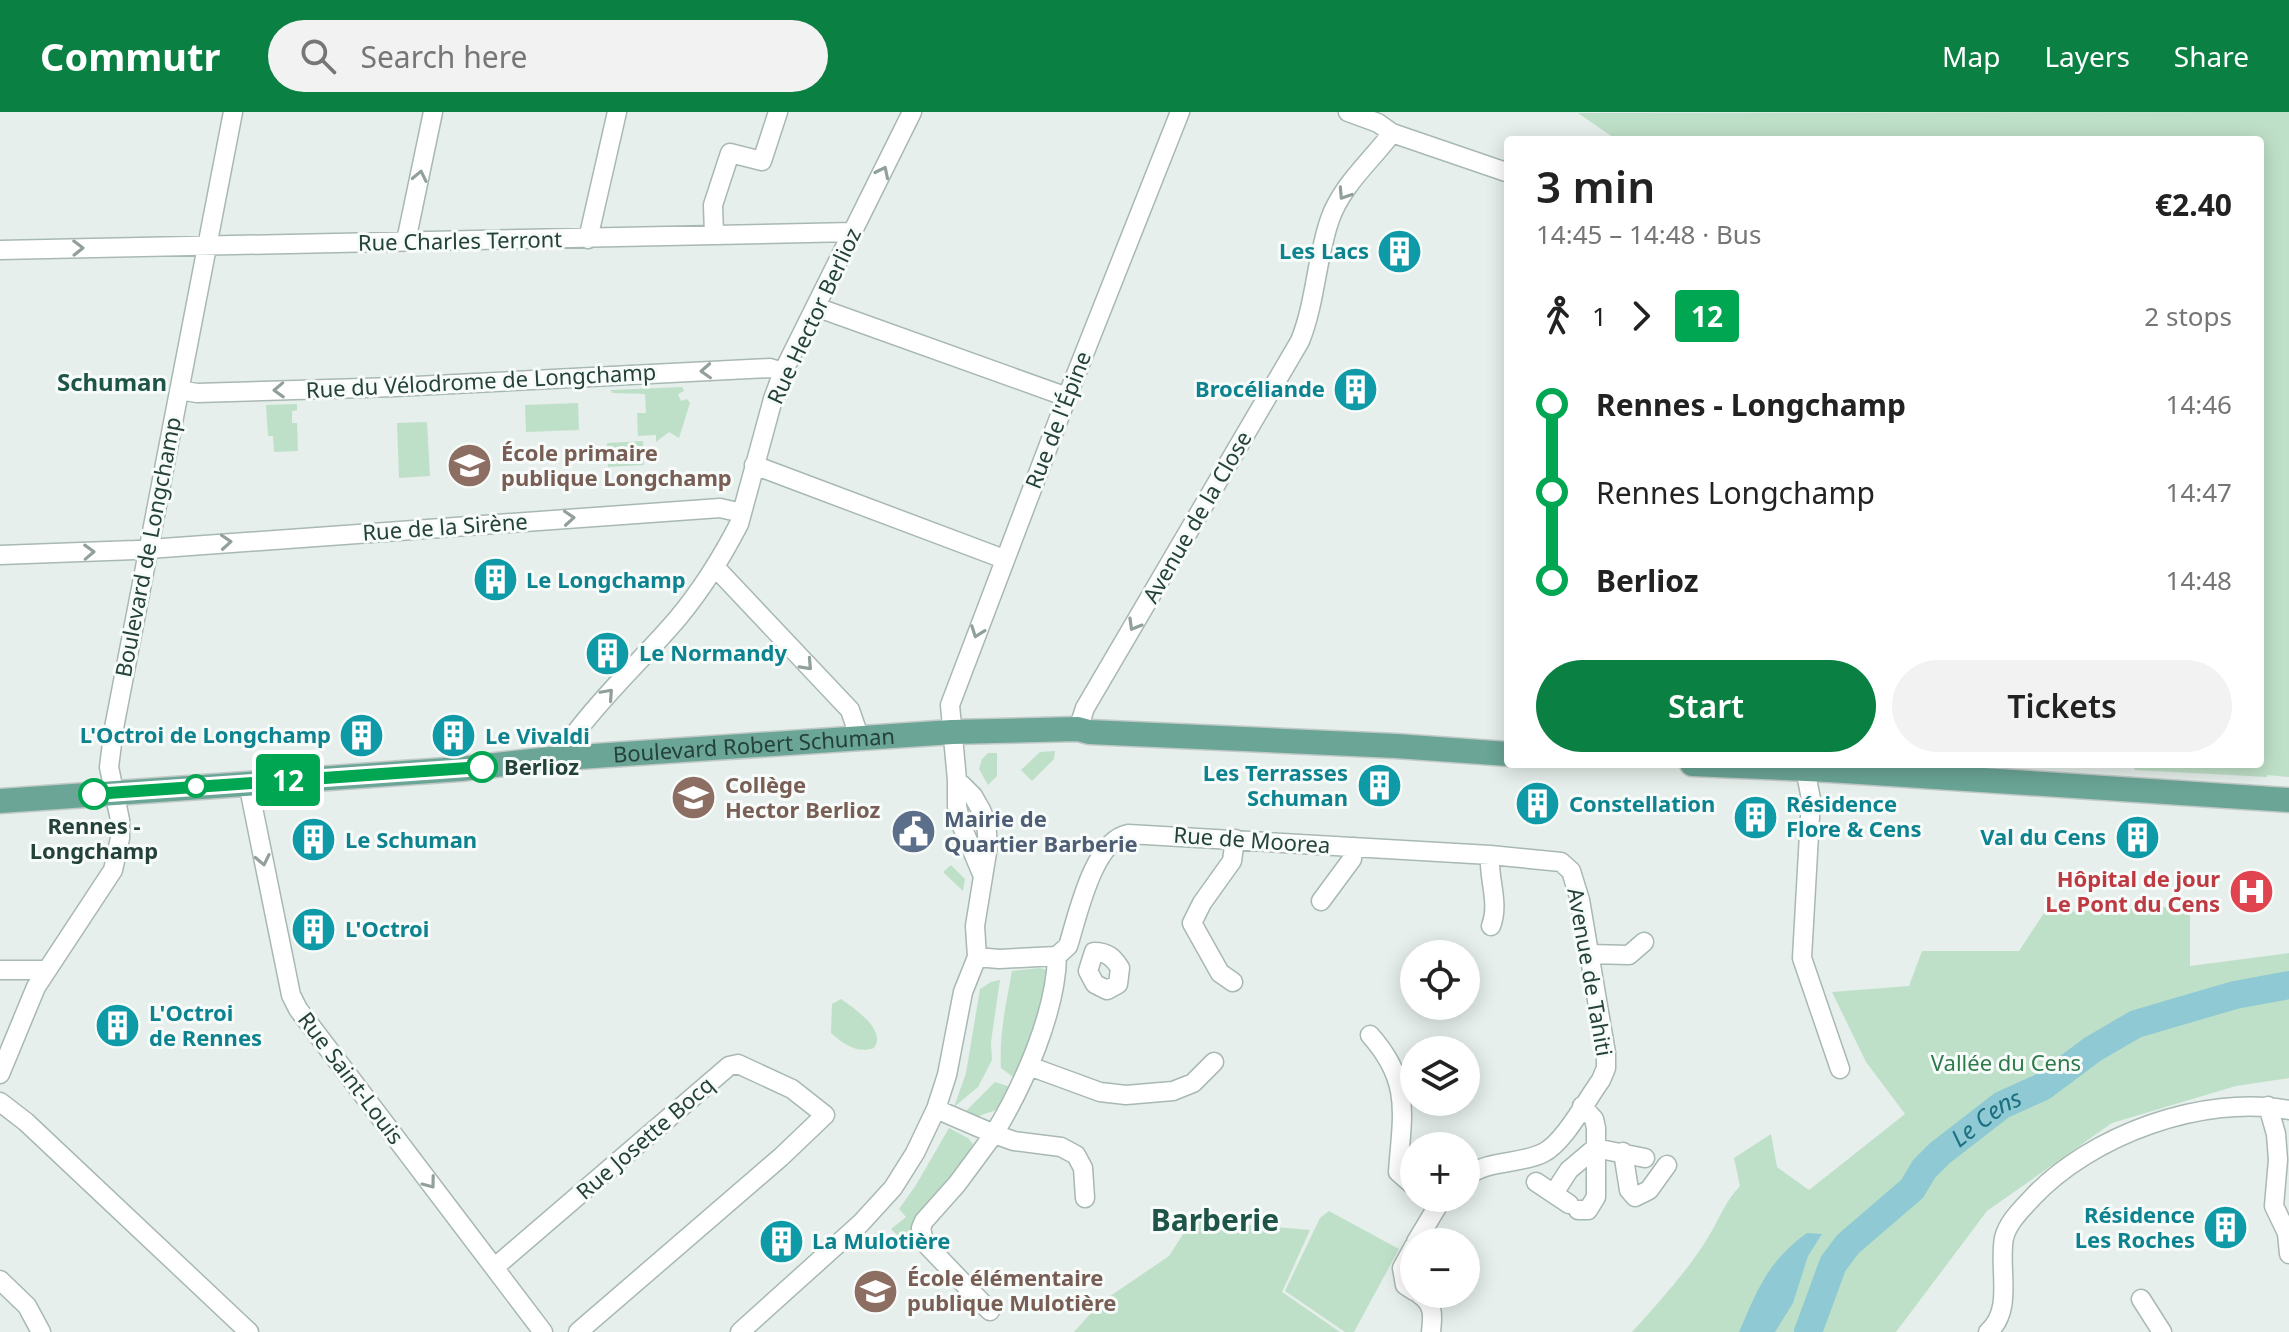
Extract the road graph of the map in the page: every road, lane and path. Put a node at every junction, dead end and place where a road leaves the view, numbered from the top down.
1 (233, 112) edge
2 (433, 112) edge
3 (617, 112) edge
4 (778, 112) edge
5 (912, 112) edge
6 (1180, 112) edge
7 (1348, 112) edge
8 (1392, 133) junction
9 (1504, 171) edge
10 (853, 232) junction
11 (714, 235) junction
12 (588, 239) junction
13 (406, 241) junction
14 (207, 246) junction
15 (0, 250) edge
16 (816, 307) junction
17 (783, 372) junction
18 (179, 390) junction
19 (1067, 397) junction
20 (754, 465) junction
21 (742, 513) junction
22 (148, 548) junction
23 (0, 555) edge
24 (1004, 559) junction
25 (715, 567) junction
26 (1078, 729) junction
27 (952, 732) junction
28 (860, 739) junction
29 (1504, 754) edge
30 (566, 758) junction
31 (1803, 768) edge
32 (1831, 768) edge
33 (248, 783) junction
34 (114, 794) junction
35 (2289, 800) edge
36 (0, 801) edge
37 (1235, 839) junction
38 (1353, 847) junction
39 (1490, 855) junction
40 (1321, 901) dead end
41 (1491, 926) dead end
42 (1644, 942) dead end
43 (1062, 951) junction
44 (1589, 954) junction
45 (977, 957) junction
46 (1090, 960) dead end
47 (0, 970) edge
48 (46, 970) junction
49 (1233, 982) dead end
50 (1370, 1035) dead end
51 (1214, 1062) dead end
52 (1029, 1066) junction
53 (1840, 1069) dead end
54 (0, 1074) edge
55 (0, 1102) edge
56 (1582, 1106) junction
57 (2268, 1106) junction
58 (936, 1109) junction
59 (2289, 1110) edge
60 (1401, 1132) edge
61 (994, 1134) junction
62 (1400, 1144) edge
63 (1595, 1148) junction
64 (1623, 1152) junction
65 (1645, 1158) dead end
66 (1667, 1165) dead end
67 (1480, 1170) edge
68 (1400, 1174) edge
69 (1536, 1182) dead end
70 (1085, 1198) dead end
71 (1573, 1204) junction
72 (2288, 1233) edge
73 (2289, 1254) edge
74 (495, 1267) junction
75 (0, 1280) edge
76 (2141, 1299) dead end
77 (1431, 1308) edge
78 (990, 1311) dead end
79 (41, 1332) edge
80 (249, 1332) edge
81 (543, 1332) edge
82 (578, 1332) edge
83 (740, 1332) edge
84 (1431, 1332) edge
85 (1988, 1332) edge
86 (2162, 1332) edge

1 - 14 street, Boulevard de Longchamp
13 -> 2 street
3 - 12 street
4 - 11 street
10 -> 5 street, Rue Hector Berlioz
6 - 19 street, Rue de l'Épine
7 - 8 street
8 - 9 street
8 -> 26 street, Avenue de la Close
10 - 11 street, Rue Charles Terront
10 - 16 street, Rue Hector Berlioz
11 - 12 street, Rue Charles Terront
12 - 13 street, Rue Charles Terront
13 - 14 street, Rue Charles Terront
15 -> 14 street, Rue Charles Terront
14 - 18 street, Boulevard de Longchamp
16 - 17 street, Rue Hector Berlioz
16 - 19 street
17 -> 18 street, Rue du Vélodrome de Longchamp
17 - 20 street, Rue Hector Berlioz
18 - 22 street, Boulevard de Longchamp
19 - 24 street, Rue de l'Épine
20 - 21 street, Rue Hector Berlioz
20 - 24 street
22 -> 21 street, Rue de la Sirène
21 - 25 street, Rue Hector Berlioz
23 -> 22 street, Rue de la Sirène
22 - 34 street, Boulevard de Longchamp
24 -> 27 street, Rue de l'Épine
25 -> 28 street
30 -> 25 street, Rue Hector Berlioz
26 - 27 main road, Boulevard Robert Schuman
26 - 29 main road, Boulevard Robert Schuman
27 - 28 main road, Boulevard Robert Schuman
27 - 45 street, Rue de l'Épine
28 - 30 main road, Boulevard Robert Schuman
30 - 33 main road, Boulevard Robert Schuman
31 - 53 street
32 - 35 main road
33 - 34 main road, Boulevard Robert Schuman
33 -> 74 street, Rue Saint-Louis
34 - 36 main road, Boulevard Robert Schuman
34 - 48 street, Boulevard de Longchamp
37 - 38 street, Rue de Moorea
37 - 43 street, Rue de Moorea
37 - 49 street
38 - 39 street, Rue de Moorea
38 - 40 street
39 - 41 street
39 - 44 street, Avenue de Tahiti
42 - 44 street
43 - 45 street
43 - 46 street
43 - 52 street, Rue de Moorea
44 - 56 street, Avenue de Tahiti
45 - 58 street
47 - 48 street
48 - 54 street, Boulevard de Longchamp
50 - 60 street
51 - 52 street
52 - 61 street, Rue de Moorea
55 - 80 street
56 - 63 street
56 - 67 street, Avenue de Tahiti
57 - 59 street
57 - 72 street
57 - 85 street
58 - 61 street
58 - 83 street
61 - 70 street
61 - 78 street, Rue de Moorea
62 - 68 street
63 - 64 street
63 - 71 street
63 - 71 street
64 - 65 street
64 - 66 street
69 - 71 street
72 - 73 street
74 - 81 street, Rue Saint-Louis
74 - 82 street, Rue Josette Bocq
75 - 79 street
76 - 86 street
77 - 84 street

